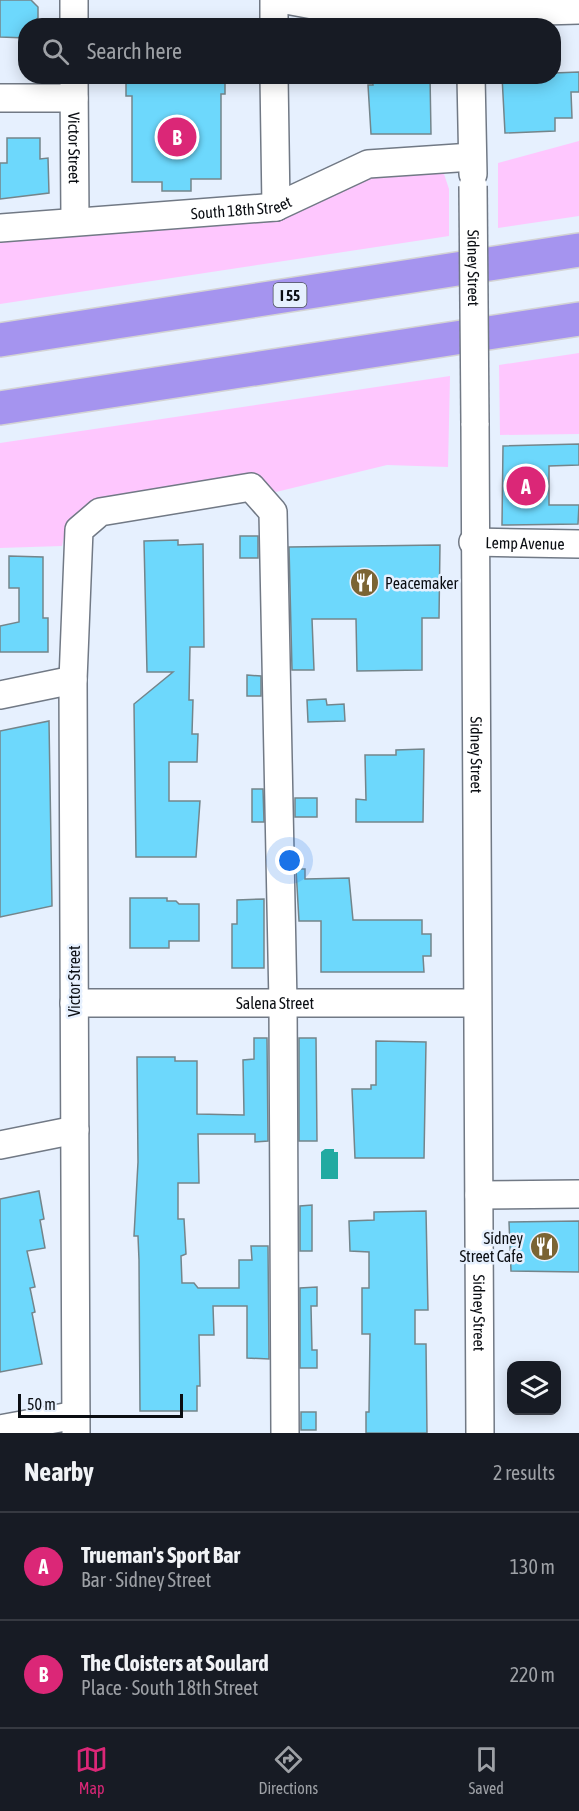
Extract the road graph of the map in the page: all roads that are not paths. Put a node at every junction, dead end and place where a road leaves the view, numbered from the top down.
1 (74, 0) edge
2 (274, 0) edge
3 (286, 0) edge
4 (579, 10) edge
5 (470, 13) edge
6 (74, 18) edge
7 (274, 18) edge
8 (274, 84) edge
9 (471, 84) edge
10 (74, 87) edge
11 (0, 98) edge
12 (472, 157) junction
13 (276, 207) junction
14 (75, 220) junction
15 (0, 228) edge
16 (579, 250) edge
17 (579, 320) edge
18 (0, 340) edge
19 (0, 408) edge
20 (473, 542) junction
21 (579, 544) edge
22 (73, 680) junction
23 (0, 695) edge
24 (74, 1003) junction
25 (283, 1003) junction
26 (477, 1003) junction
27 (75, 1130) junction
28 (0, 1145) edge
29 (579, 1194) edge
30 (479, 1195) junction
31 (76, 1424) edge
32 (0, 1429) edge
33 (285, 1433) edge
34 (480, 1433) edge

1 - 6 street
2 - 7 street
3 - 5 street
4 - 5 street
8 - 13 street
9 - 12 street, Sidney Street
10 - 11 street
10 - 14 street, Victor Street
12 - 13 street, South 18th Street
12 - 20 street, Sidney Street, bridge
13 - 14 street, South 18th Street
14 - 15 street, South 18th Street
16 - 18 highway, I 55
17 - 19 highway
20 - 21 street, Lemp Avenue
20 - 26 street, Sidney Street
22 - 23 street
22 - 24 street, Victor Street
22 - 25 street, Victor Street
24 - 25 street, Salena Street
24 - 27 street, Victor Street
25 - 26 street, Salena Street
25 - 33 street
26 - 30 street, Sidney Street
27 - 28 street
27 - 31 street, Victor Street
29 - 30 street
30 - 34 street, Sidney Street
31 - 32 street

